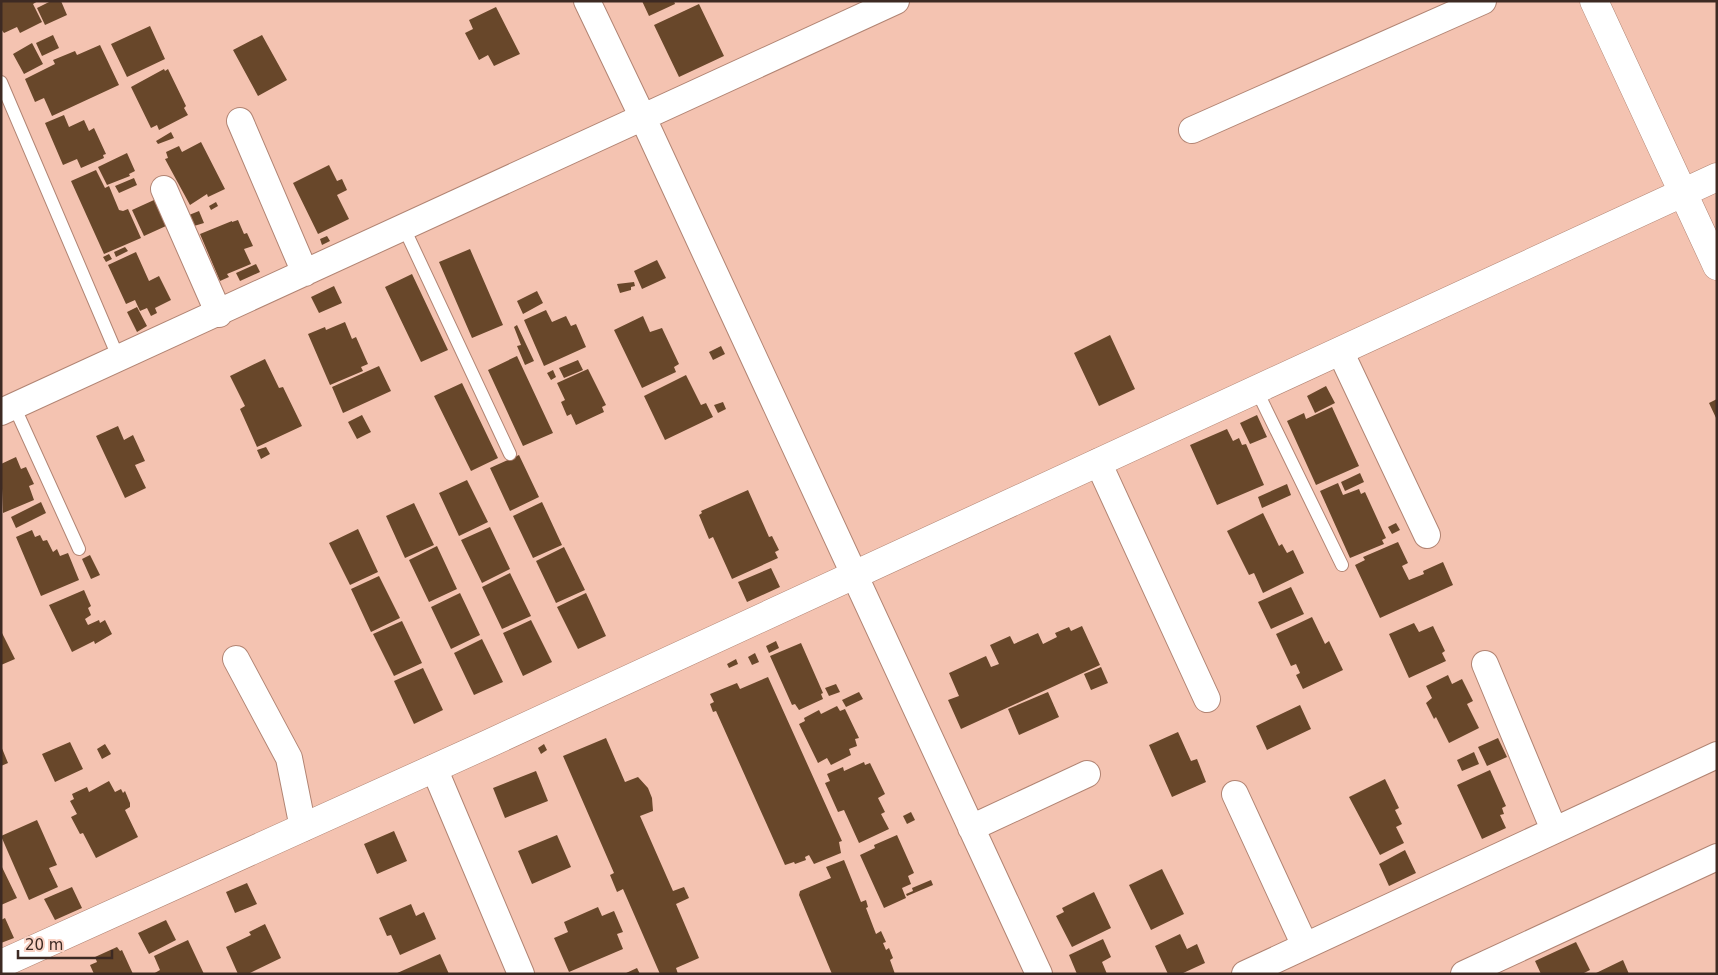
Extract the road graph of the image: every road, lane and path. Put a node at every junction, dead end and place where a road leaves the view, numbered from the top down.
1 (587, 1) edge
2 (896, 1) edge
3 (1483, 1) edge
4 (1594, 1) edge
5 (1, 82) edge
6 (643, 118) junction
7 (240, 121) dead end
8 (1192, 130) dead end
9 (1717, 177) edge
10 (164, 189) dead end
11 (1683, 192) junction
12 (404, 228) junction
13 (1717, 266) edge
14 (305, 273) junction
15 (219, 314) junction
16 (1340, 351) junction
17 (119, 359) junction
18 (1256, 389) junction
19 (8, 409) edge
20 (510, 454) dead end
21 (1098, 462) junction
22 (1427, 535) dead end
23 (79, 549) dead end
24 (1342, 565) dead end
25 (854, 574) junction
26 (236, 659) dead end
27 (1485, 664) dead end
28 (1207, 700) dead end
29 (1717, 755) edge
30 (434, 768) junction
31 (1087, 774) dead end
32 (1235, 794) dead end
33 (303, 828) junction
34 (972, 828) junction
35 (1554, 830) junction
36 (1717, 857) edge
37 (1305, 946) junction
38 (1, 964) edge
39 (521, 974) edge
40 (1039, 974) edge
41 (1245, 974) edge
42 (1464, 974) edge

1 - 6 street
2 - 6 street
3 - 8 street
4 - 11 street
5 - 17 lane
6 - 12 street
6 - 25 street
7 - 14 street
9 - 11 street
10 - 15 street
11 - 13 street
11 - 16 street
12 - 14 street
12 - 20 lane
14 - 15 street
15 - 17 street
16 - 18 street
16 - 22 street
17 - 19 street
18 - 21 street
18 - 24 lane
19 - 23 lane
21 - 25 street
21 - 28 street
25 - 30 street
25 - 34 street
26 - 33 street
27 - 35 street
29 - 35 street
30 - 33 street
30 - 39 street
31 - 34 street
32 - 37 street
33 - 38 street
34 - 40 street
35 - 37 street
36 - 42 street
37 - 41 street

